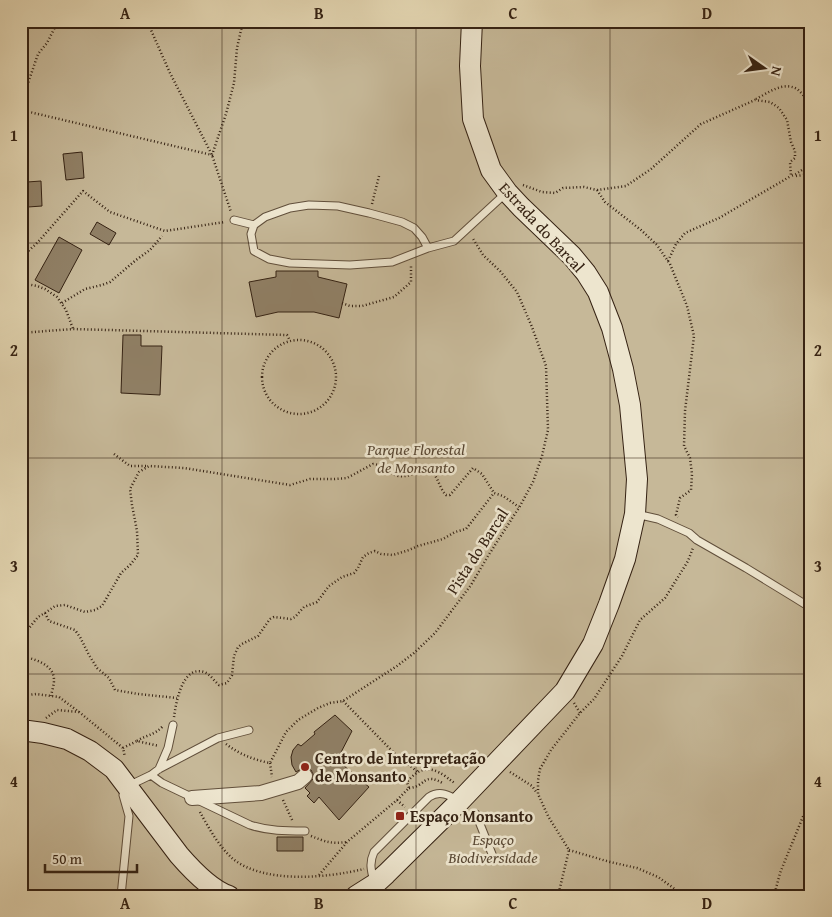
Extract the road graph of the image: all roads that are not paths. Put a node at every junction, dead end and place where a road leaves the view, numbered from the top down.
1 (472, 21) edge
2 (507, 192) junction
3 (234, 220) road end
4 (254, 225) junction
5 (428, 248) junction
6 (635, 514) junction
7 (811, 608) edge
8 (171, 723) road end
9 (21, 730) edge
10 (249, 730) dead end
11 (159, 769) junction
12 (151, 775) junction
13 (305, 776) dead end
14 (128, 786) junction
15 (192, 798) junction
16 (476, 814) dead end
17 (305, 832) dead end
18 (492, 854) dead end
19 (121, 896) edge
20 (230, 896) edge
21 (356, 896) edge

1 - 2 street, Estrada do Barcal
2 - 5 lane
2 - 6 street, Estrada do Barcal
3 - 4 lane
4 - 5 lane
4 - 5 lane
6 - 7 lane
6 - 21 street, Estrada do Barcal
8 - 11 lane
9 - 14 street
10 - 11 lane
11 - 12 lane
12 - 14 lane
12 - 15 lane
13 - 15 street
14 - 19 lane
14 - 20 street
15 - 17 lane
16 - 18 lane

